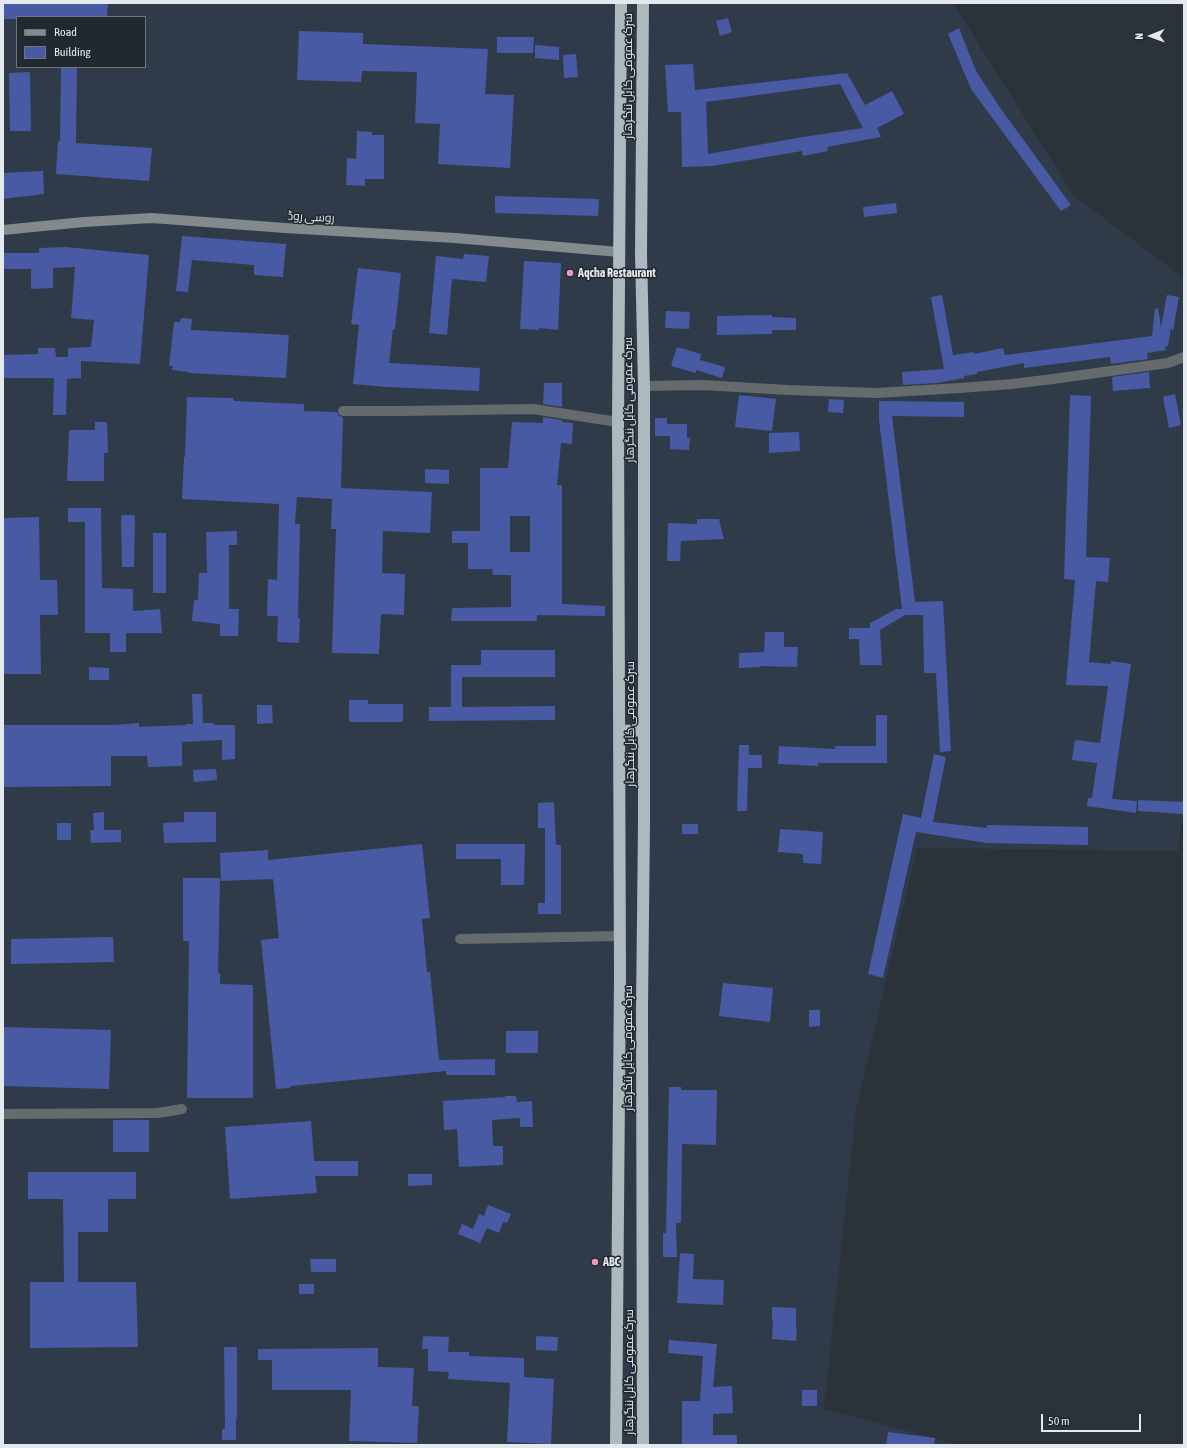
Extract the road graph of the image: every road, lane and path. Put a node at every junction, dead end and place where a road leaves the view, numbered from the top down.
1 (621, 3) edge
2 (643, 3) edge
3 (3, 230) edge
4 (619, 252) junction
5 (1184, 357) edge
6 (644, 386) junction
7 (343, 411) dead end
8 (618, 422) junction
9 (644, 730) junction
10 (620, 731) junction
11 (620, 936) junction
12 (460, 939) dead end
13 (182, 1109) dead end
14 (3, 1114) edge
15 (616, 1445) edge
16 (643, 1445) edge

1 - 4 highway, سرک عمومی کابل ننگرهار
2 - 6 highway, سرک عمومی کابل ننگرهار
3 - 4 main road, روسی روڈ
4 - 8 highway, سرک عمومی کابل ننگرهار
5 - 6 street
6 - 9 highway, سرک عمومی کابل ننگرهار
7 - 8 street
8 - 10 highway, سرک عمومی کابل ننگرهار
9 - 10 highway
9 - 16 highway, سرک عمومی کابل ننگرهار
10 - 11 highway, سرک عمومی کابل ننگرهار
11 - 12 street
11 - 15 highway, سرک عمومی کابل ننگرهار
13 - 14 street

